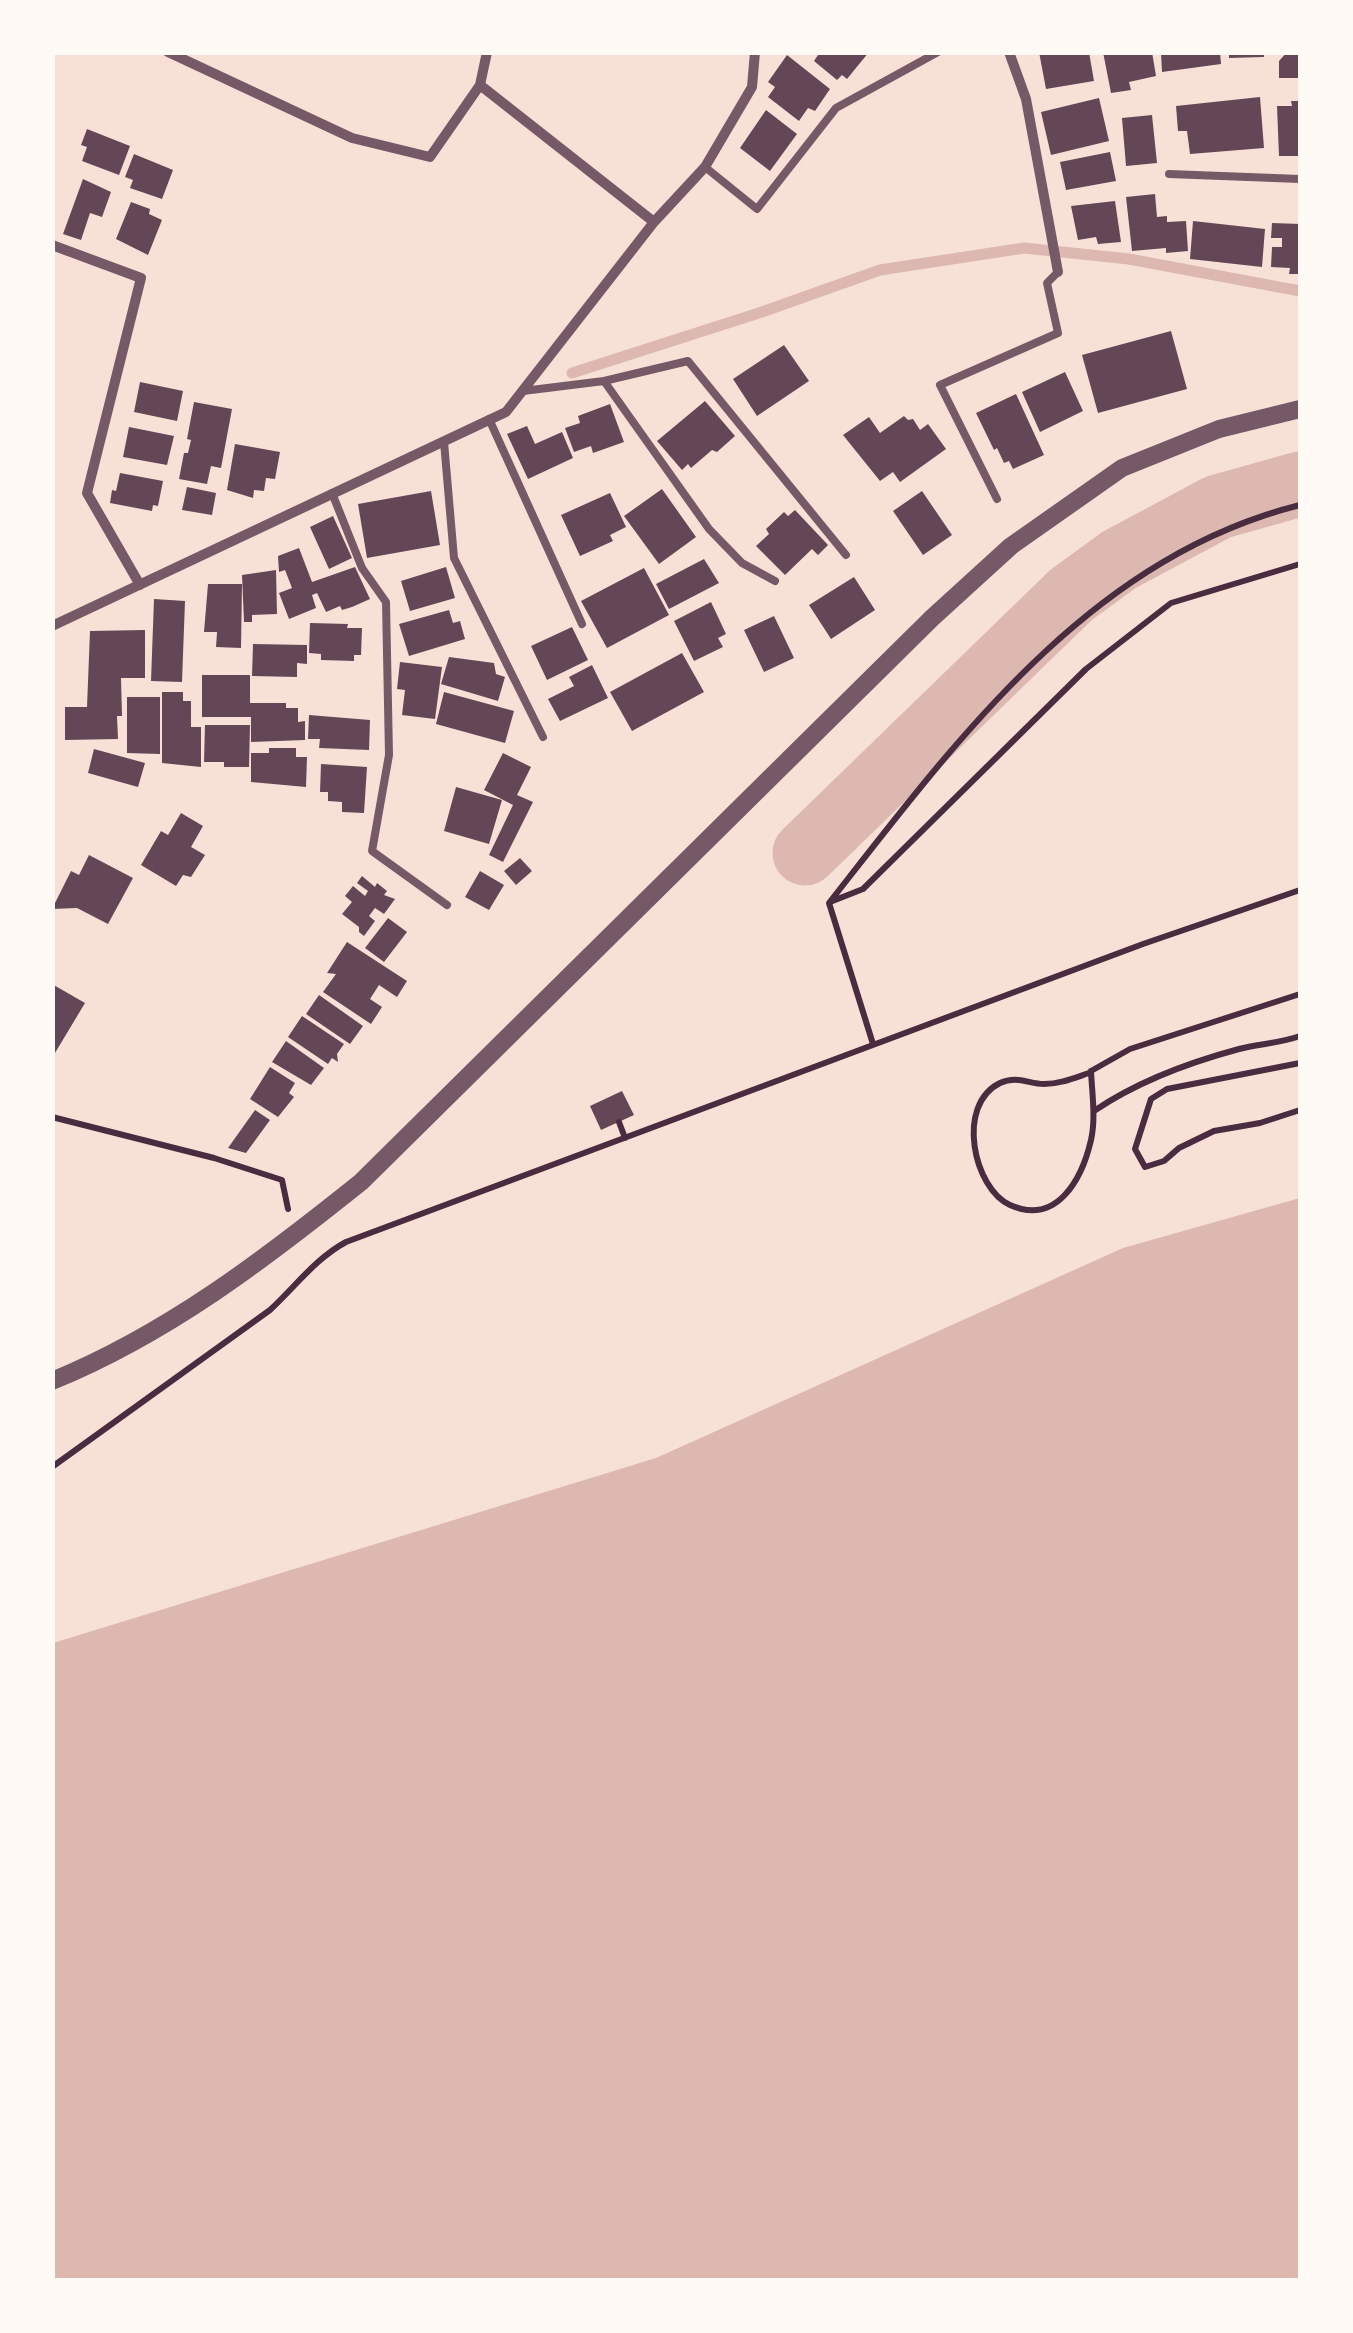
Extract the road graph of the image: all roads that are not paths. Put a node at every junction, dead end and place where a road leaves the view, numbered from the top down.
1 (168, 52) edge
2 (488, 52) edge
3 (755, 52) edge
4 (938, 52) edge
5 (1009, 52) edge
6 (480, 85) junction
7 (704, 168) junction
8 (1169, 174) dead end
9 (1300, 178) edge
10 (654, 222) junction
11 (52, 245) edge
12 (1058, 272) joint
13 (604, 381) junction
14 (523, 391) junction
15 (1300, 408) edge
16 (489, 419) junction
17 (444, 442) junction
18 (332, 492) junction
19 (998, 499) dead end
20 (846, 555) dead end
21 (774, 582) dead end
22 (140, 586) junction
23 (582, 624) dead end
24 (52, 626) edge
25 (543, 737) dead end
26 (448, 905) dead end
27 (52, 1381) edge

1 - 6 street
2 - 6 street
3 - 7 street
4 - 7 lane
5 - 12 street
6 - 10 street
7 - 10 street
8 - 9 lane
10 - 14 street
11 - 22 street
12 - 19 lane
13 - 14 lane
13 - 20 lane
13 - 21 lane
14 - 16 street
15 - 27 street
16 - 17 street
16 - 23 lane
17 - 18 street
17 - 25 lane
18 - 22 street
18 - 26 lane
22 - 24 street

